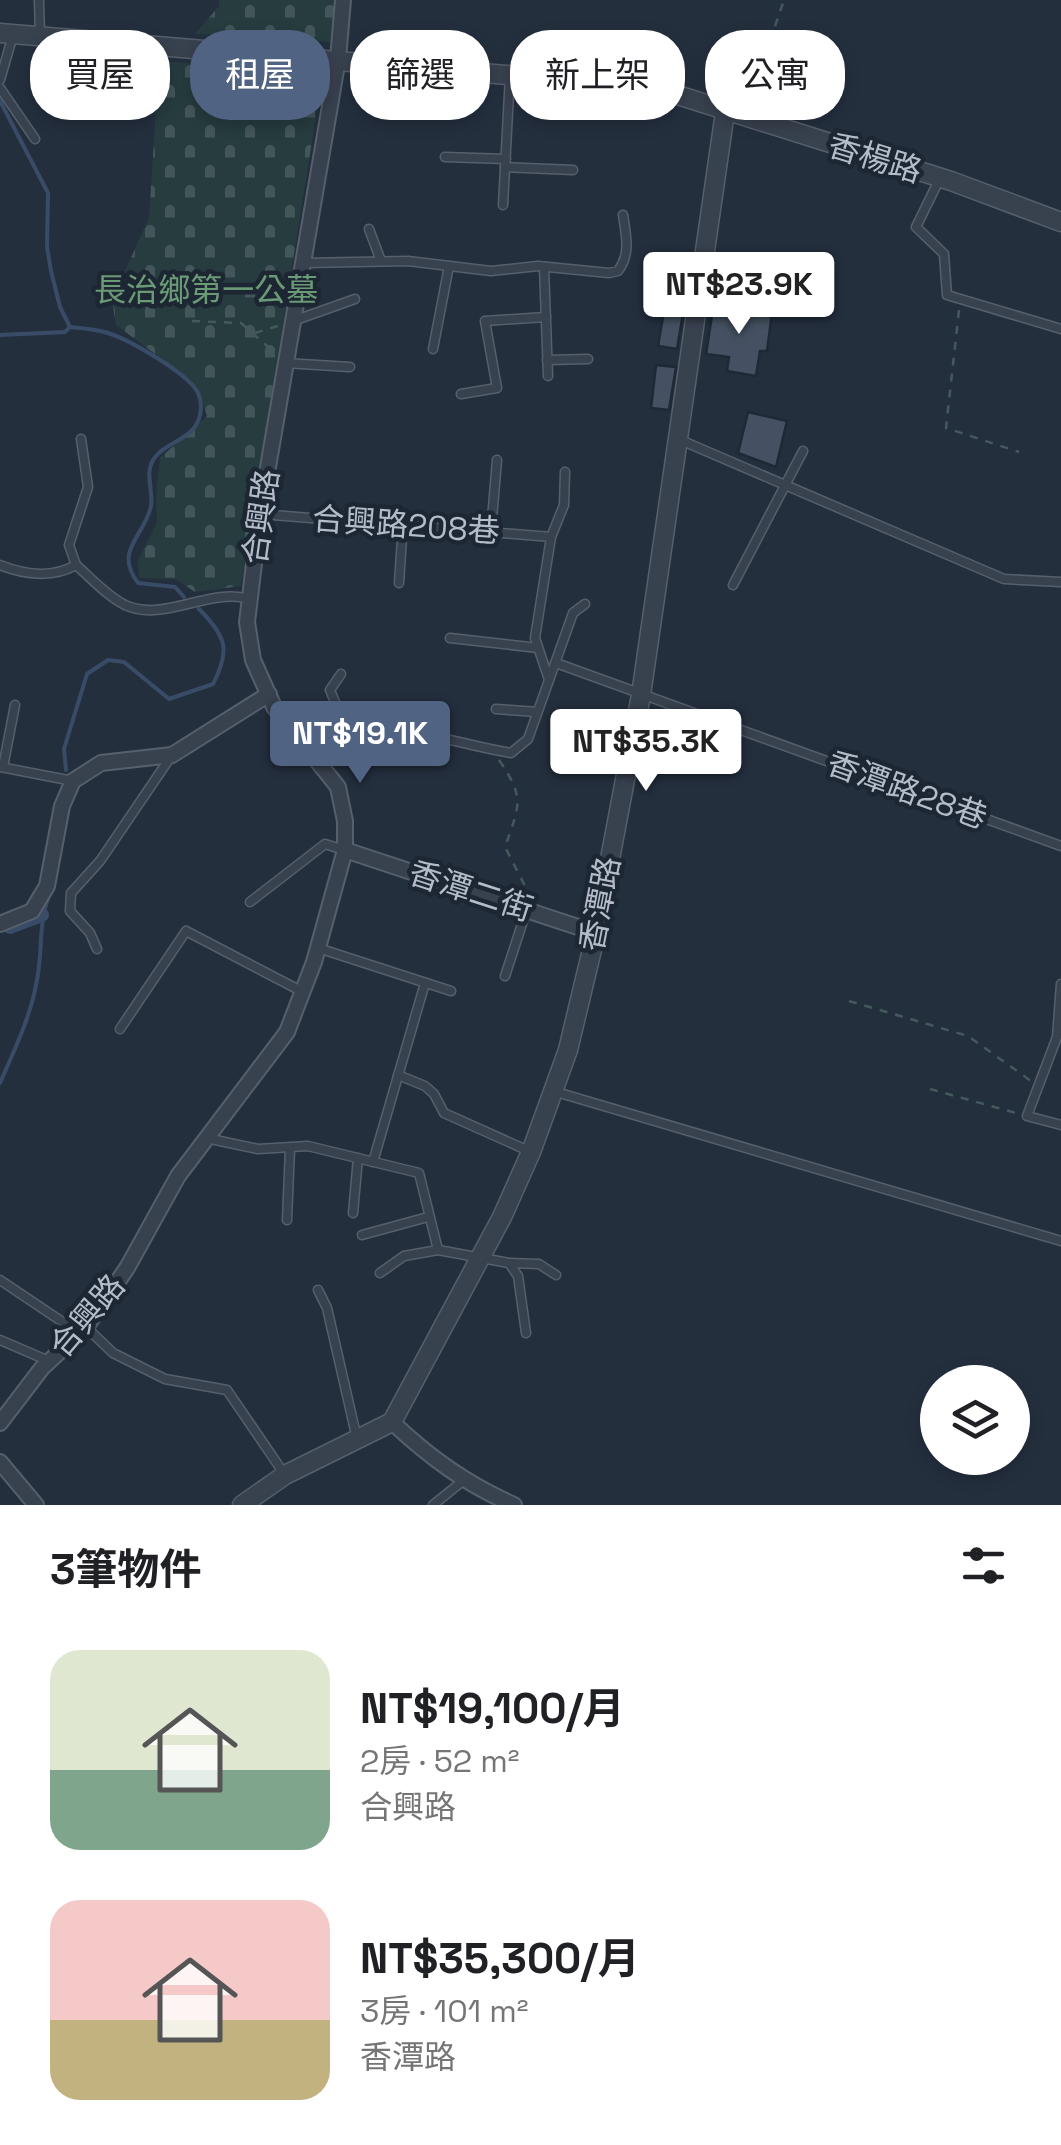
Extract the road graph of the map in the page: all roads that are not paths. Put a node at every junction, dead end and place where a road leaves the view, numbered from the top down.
1 (39, 0) edge
2 (343, 0) edge
3 (40, 30) edge
4 (6, 34) edge
5 (170, 47) edge
6 (338, 59) junction
7 (510, 74) joint
8 (0, 84) edge
9 (724, 120) edge
10 (751, 120) edge
11 (35, 139) dead end
12 (445, 158) dead end
13 (506, 163) junction
14 (572, 170) dead end
15 (940, 178) junction
16 (504, 205) dead end
17 (623, 215) dead end
18 (1061, 222) edge
19 (369, 228) dead end
20 (380, 261) junction
21 (301, 263) junction
22 (449, 266) junction
23 (544, 267) junction
24 (354, 299) dead end
25 (546, 317) junction
26 (291, 322) junction
27 (1061, 329) edge
28 (432, 349) dead end
29 (588, 359) dead end
30 (547, 360) junction
31 (285, 362) junction
32 (350, 367) dead end
33 (548, 376) dead end
34 (460, 394) dead end
35 (81, 438) dead end
36 (678, 439) junction
37 (803, 451) dead end
38 (497, 460) dead end
39 (565, 472) dead end
40 (785, 486) junction
41 (260, 514) junction
42 (402, 524) junction
43 (491, 531) junction
44 (552, 536) junction
45 (0, 565) edge
46 (76, 565) junction
47 (1061, 582) edge
48 (399, 583) dead end
49 (733, 586) dead end
50 (250, 598) junction
51 (585, 604) dead end
52 (450, 638) dead end
53 (538, 648) junction
54 (556, 663) junction
55 (342, 674) dead end
56 (549, 680) junction
57 (269, 694) junction
58 (641, 694) junction
59 (14, 704) dead end
60 (496, 709) dead end
61 (537, 712) junction
62 (352, 744) junction
63 (172, 756) junction
64 (318, 764) junction
65 (2, 767) edge
66 (73, 782) junction
67 (1061, 846) edge
68 (345, 850) junction
69 (47, 886) junction
70 (71, 893) junction
71 (250, 902) dead end
72 (528, 909) junction
73 (0, 924) edge
74 (596, 933) junction
75 (318, 948) junction
76 (97, 949) dead end
77 (505, 976) dead end
78 (425, 983) junction
79 (1061, 984) edge
80 (451, 991) dead end
81 (303, 992) junction
82 (120, 1029) dead end
83 (398, 1076) junction
84 (553, 1091) junction
85 (1061, 1126) edge
86 (206, 1138) junction
87 (290, 1148) junction
88 (531, 1152) junction
89 (358, 1158) junction
90 (373, 1162) junction
91 (353, 1213) dead end
92 (428, 1217) junction
93 (287, 1220) dead end
94 (362, 1235) dead end
95 (1061, 1241) edge
96 (438, 1250) junction
97 (479, 1259) junction
98 (510, 1264) junction
99 (380, 1273) dead end
100 (556, 1275) dead end
101 (0, 1280) edge
102 (318, 1290) dead end
103 (83, 1330) junction
104 (526, 1333) dead end
105 (0, 1340) edge
106 (49, 1362) junction
107 (392, 1422) junction
108 (0, 1423) edge
109 (357, 1439) junction
110 (0, 1462) edge
111 (285, 1475) junction
112 (464, 1480) junction
113 (248, 1503) edge
114 (36, 1505) edge
115 (433, 1505) edge
116 (514, 1505) edge

1 - 3 lane
2 - 6 street, 合興路
4 - 8 lane
5 - 6 street, 香楊路
6 - 7 street, 香楊路
6 - 21 street, 合興路
7 - 13 lane
8 - 11 lane
9 - 36 street, 香潭路
10 - 15 street, 香楊路
12 - 13 lane
13 - 14 lane
13 - 16 lane
15 - 18 street, 香楊路
15 - 27 lane
17 - 23 lane
19 - 20 lane
20 - 21 lane
20 - 22 lane
21 - 26 street, 合興路
22 - 23 lane
22 - 28 lane
23 - 25 lane
24 - 26 lane
25 - 30 lane
25 - 34 lane
26 - 31 street, 合興路
29 - 30 lane
30 - 33 lane
31 - 32 lane
31 - 41 street, 合興路
35 - 46 lane
36 - 40 lane
36 - 58 street, 香潭路
37 - 40 lane
38 - 43 lane
39 - 44 lane
40 - 47 lane
40 - 49 lane
41 - 42 lane, 合興路208巷
41 - 50 street, 合興路
42 - 43 lane, 合興路208巷
42 - 48 lane
43 - 44 lane, 合興路208巷
44 - 53 lane
45 - 46 lane
46 - 50 lane
50 - 57 street, 合興路
51 - 54 lane
52 - 53 lane
53 - 56 lane
54 - 56 lane
54 - 58 lane, 香潭路28巷
55 - 62 lane
56 - 61 lane
57 - 63 street
57 - 64 street, 合興路
58 - 67 lane, 香潭路28巷
58 - 74 street, 香潭路
59 - 65 lane
60 - 61 lane
61 - 62 lane
62 - 64 lane
63 - 66 street
63 - 70 lane
64 - 68 street, 合興路
65 - 66 lane
66 - 69 street
68 - 71 lane
68 - 72 street, 香潭二街
68 - 75 street, 合興路
69 - 70 lane
69 - 73 street
70 - 76 lane
72 - 74 street, 香潭二街
72 - 77 lane
74 - 84 street, 香潭路
75 - 78 lane
75 - 81 street, 合興路
78 - 80 lane
78 - 83 lane
79 - 85 lane
81 - 82 lane
81 - 86 street, 合興路
83 - 88 lane
83 - 90 lane
84 - 88 street, 香潭路
84 - 95 lane
86 - 87 lane
86 - 103 street, 合興路
87 - 89 lane
87 - 93 lane
88 - 97 street, 香潭路
89 - 90 lane
89 - 91 lane
90 - 92 lane
92 - 94 lane
92 - 96 lane
96 - 97 lane
96 - 99 lane
97 - 98 lane
97 - 107 street, 香潭路
98 - 100 lane
98 - 104 lane
101 - 103 lane
102 - 109 lane
103 - 106 street, 合興路
103 - 111 lane
105 - 106 lane
106 - 108 street, 合興路
107 - 109 street
107 - 112 street
109 - 111 street
110 - 114 street
111 - 113 street
112 - 115 lane
112 - 116 street

